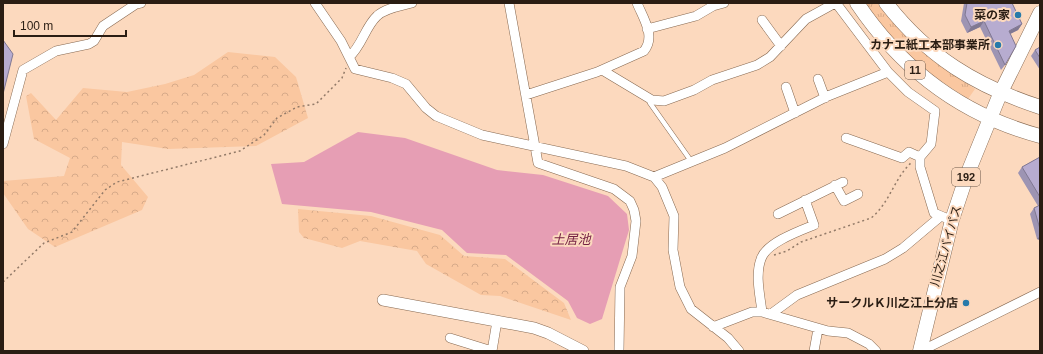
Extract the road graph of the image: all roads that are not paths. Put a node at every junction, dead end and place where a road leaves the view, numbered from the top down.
1 (141, 3) edge
2 (315, 3) edge
3 (412, 3) edge
4 (509, 3) edge
5 (637, 3) edge
6 (724, 3) edge
7 (836, 3) edge
8 (857, 3) edge
9 (886, 3) edge
10 (1040, 14) edge
11 (762, 20) dead end
12 (647, 29) junction
13 (781, 46) junction
14 (349, 58) junction
15 (602, 70) junction
16 (888, 72) junction
17 (818, 79) dead end
18 (786, 87) dead end
19 (1000, 94) junction
20 (526, 95) junction
21 (824, 98) junction
22 (649, 99) junction
23 (1040, 107) edge
24 (795, 113) junction
25 (989, 120) junction
26 (1040, 136) edge
27 (846, 138) dead end
28 (3, 144) edge
29 (535, 146) junction
30 (920, 157) junction
31 (691, 161) junction
32 (654, 177) junction
33 (858, 194) dead end
34 (805, 200) junction
35 (778, 214) dead end
36 (946, 218) junction
37 (1040, 292) edge
38 (383, 300) dead end
39 (762, 312) junction
40 (771, 314) junction
41 (497, 321) junction
42 (713, 327) junction
43 (818, 329) junction
44 (450, 338) dead end
45 (492, 351) edge
46 (583, 351) edge
47 (619, 351) edge
48 (739, 351) edge
49 (814, 351) edge
50 (876, 351) edge
51 (920, 351) edge

1 - 28 street
2 - 14 street
3 - 14 street
4 - 20 street
5 - 12 street
6 - 12 street
7 - 13 street
7 - 16 street
8 - 25 highway, 11
9 - 19 highway, 11
10 - 19 highway, 川之江バイパス / 192
11 - 13 street
12 - 15 street
13 - 22 street
14 - 29 street
15 - 20 street
15 - 22 street
16 - 21 street
16 - 30 street
17 - 21 street
18 - 24 street
19 - 23 highway, 11
19 - 25 highway, 川之江バイパス / 192
20 - 29 street
21 - 24 street
22 - 31 lane
24 - 31 street
25 - 26 highway, 11
25 - 36 highway, 川之江バイパス / 192
27 - 30 street
29 - 32 street
29 - 47 street
30 - 36 street
31 - 32 street
32 - 42 street
33 - 34 street
34 - 35 street
34 - 39 street
36 - 40 street
36 - 51 highway, 川之江バイパス / 192
37 - 51 street
38 - 41 street
39 - 40 street
39 - 42 street
40 - 43 street
41 - 45 street
41 - 46 street
42 - 48 street
43 - 49 street
43 - 50 street
44 - 45 street

